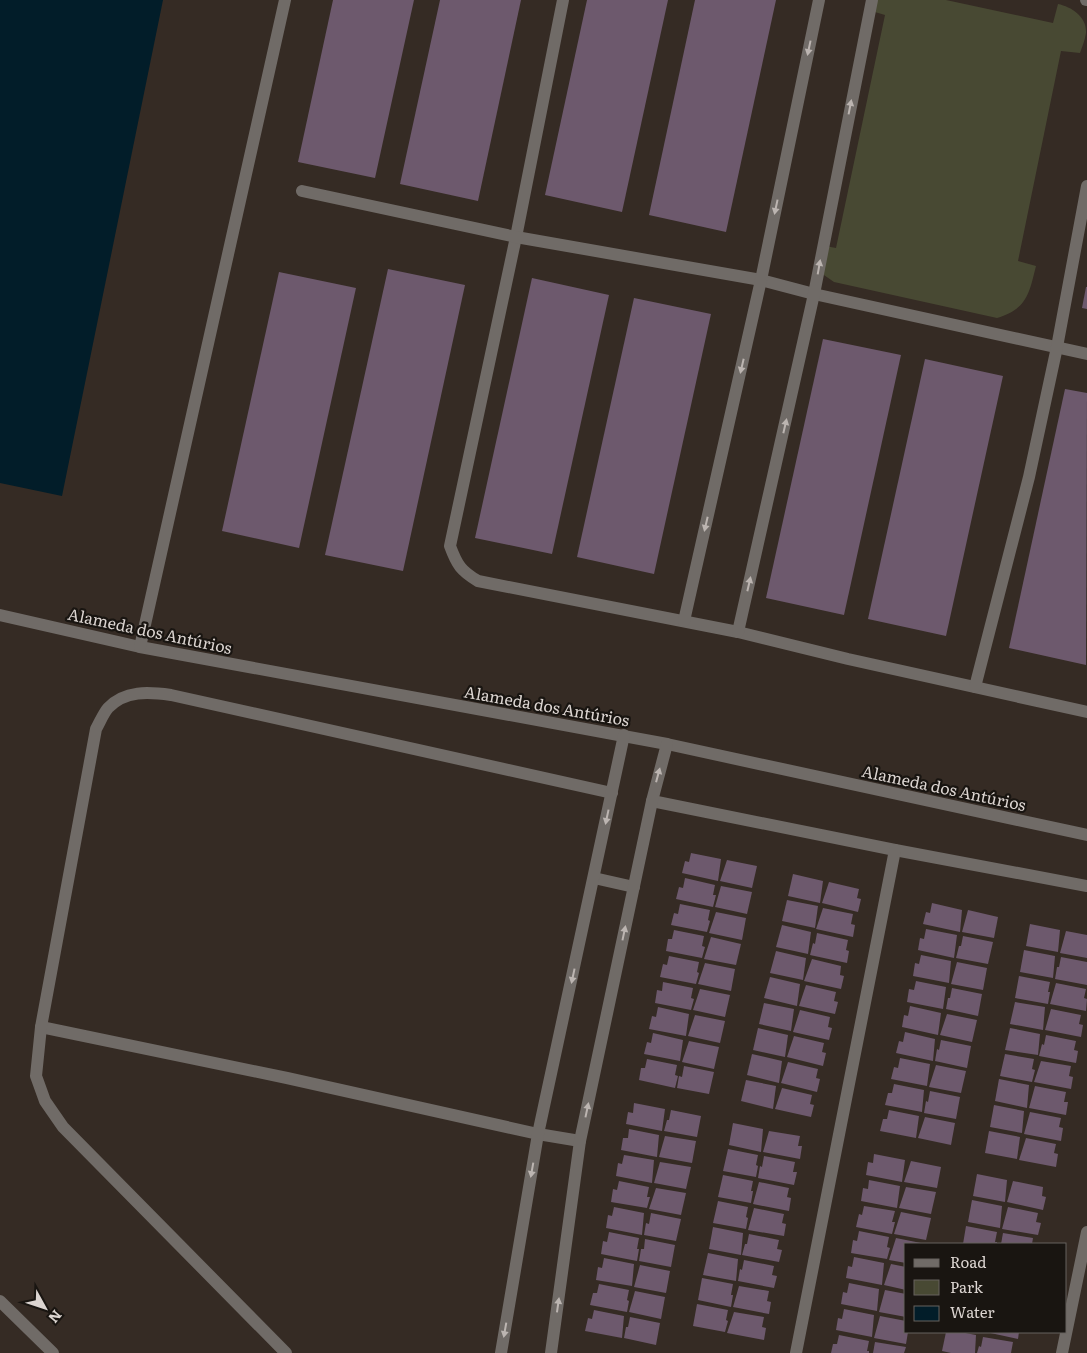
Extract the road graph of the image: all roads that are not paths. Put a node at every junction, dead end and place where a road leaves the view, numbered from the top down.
1 (285, 0) edge
2 (563, 0) edge
3 (819, 0) edge
4 (872, 0) edge
5 (1087, 186) edge
6 (302, 191) dead end
7 (516, 237) junction
8 (761, 280) junction
9 (814, 294) junction
10 (1057, 347) junction
11 (1087, 354) edge
12 (0, 615) edge
13 (684, 621) junction
14 (738, 632) junction
15 (140, 647) junction
16 (975, 687) junction
17 (1087, 712) edge
18 (624, 736) junction
19 (666, 744) junction
20 (612, 793) junction
21 (652, 801) junction
22 (1087, 835) edge
23 (895, 850) junction
24 (594, 878) junction
25 (1087, 886) edge
26 (634, 887) junction
27 (41, 1027) junction
28 (538, 1134) junction
29 (580, 1141) junction
30 (1087, 1232) edge
31 (0, 1301) edge
32 (1067, 1329) edge
33 (1066, 1333) edge
34 (53, 1353) edge
35 (286, 1353) edge
36 (501, 1353) edge
37 (551, 1353) edge
38 (796, 1353) edge
39 (1062, 1353) edge

1 - 15 street
2 - 7 street
3 -> 8 street
9 -> 4 street
5 - 10 street
6 - 7 street
7 - 8 street
7 - 13 street
8 - 9 street
8 -> 13 street
9 - 10 street
14 -> 9 street
10 - 11 street
10 - 16 street
12 - 15 street, Alameda dos Antúrios
13 - 14 street
14 - 16 street
15 - 18 street, Alameda dos Antúrios
16 - 17 street
18 - 19 street, Alameda dos Antúrios
18 - 20 street
21 -> 19 street
19 - 22 street, Alameda dos Antúrios
20 -> 24 street
20 - 27 street
21 - 23 street
21 - 26 street
23 - 25 street
23 - 38 street
24 - 26 street
24 -> 28 street
29 -> 26 street
27 - 28 street
27 - 35 street
28 - 29 street
28 -> 36 street
37 -> 29 street
30 - 32 street
31 - 34 street
33 - 39 street

